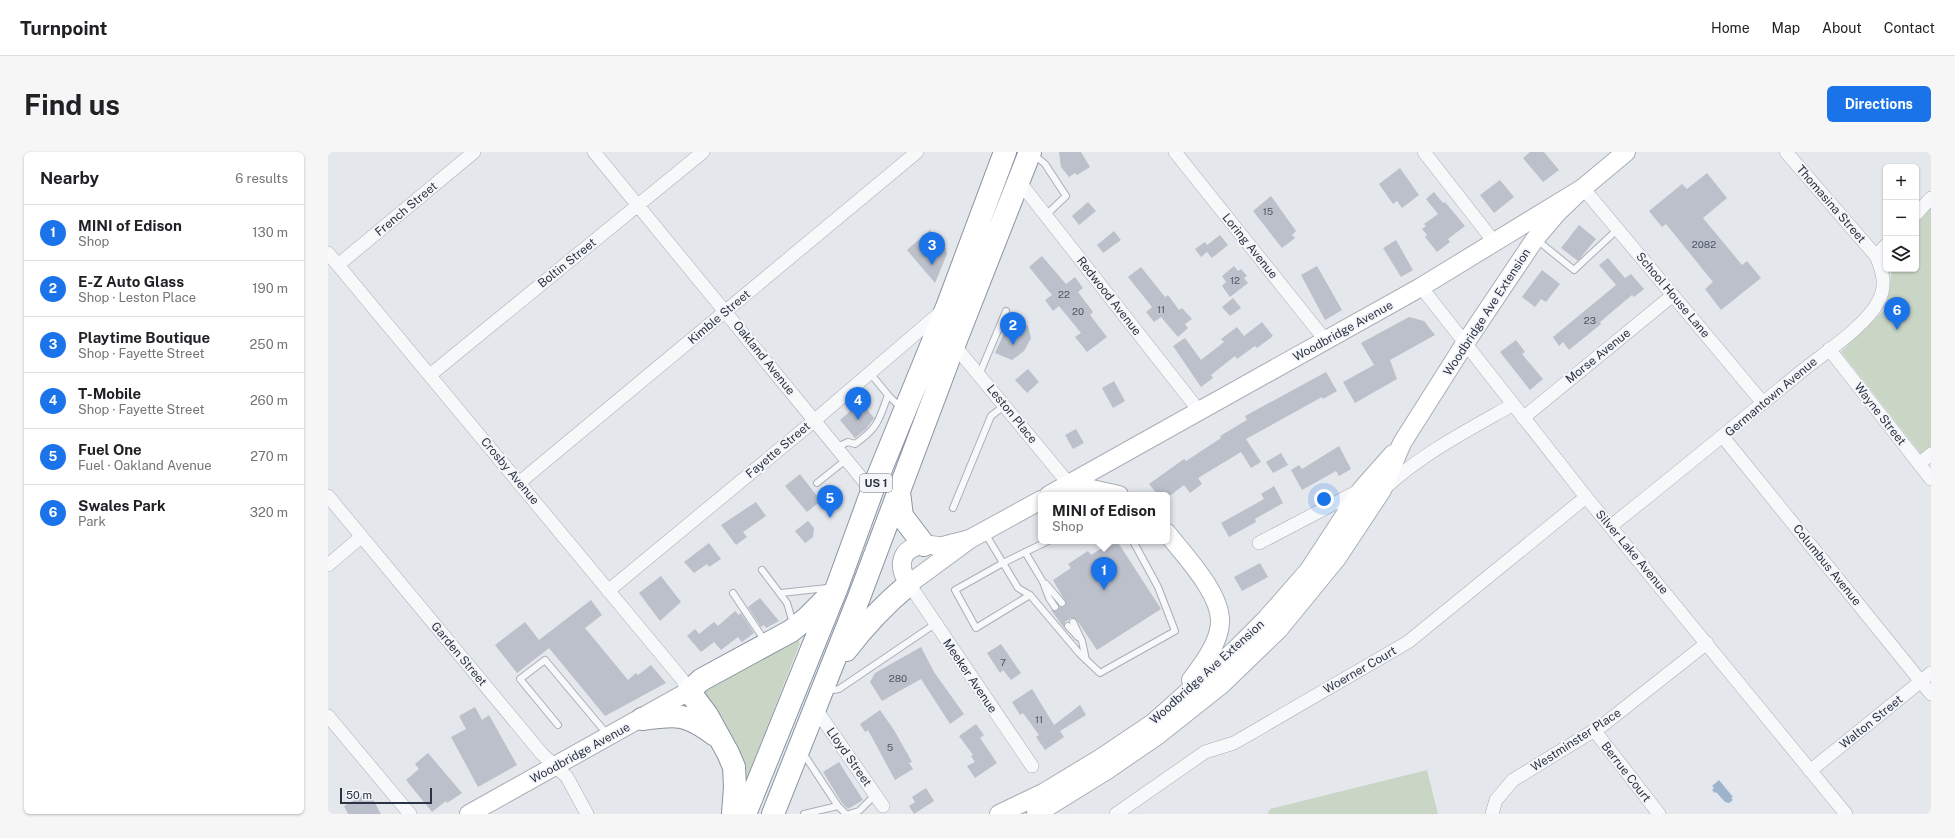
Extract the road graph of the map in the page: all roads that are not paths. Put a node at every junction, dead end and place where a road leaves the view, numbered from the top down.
1 (474, 152) edge
2 (594, 152) edge
3 (703, 152) edge
4 (917, 152) edge
5 (1030, 152) edge
6 (1175, 152) edge
7 (1424, 152) edge
8 (1626, 152) edge
9 (1786, 152) edge
10 (1003, 154) edge
11 (1018, 180) junction
12 (1583, 188) junction
13 (1931, 198) edge
14 (638, 205) junction
15 (1919, 211) edge
16 (1046, 215) junction
17 (1618, 229) junction
18 (1535, 238) junction
19 (1495, 243) junction
20 (1883, 248) edge
21 (328, 253) edge
22 (1876, 256) junction
23 (338, 265) junction
24 (1420, 288) junction
25 (1673, 295) junction
26 (947, 307) junction
27 (726, 311) junction
28 (1006, 312) dead end
29 (1326, 341) junction
30 (954, 345) junction
31 (1464, 345) junction
32 (1830, 349) junction
33 (870, 373) junction
34 (430, 374) junction
35 (979, 375) junction
36 (888, 394) junction
37 (1763, 403) junction
38 (1512, 405) junction
39 (1004, 406) junction
40 (905, 412) junction
41 (1200, 412) junction
42 (1523, 418) junction
43 (815, 420) junction
44 (1723, 437) junction
45 (1402, 443) junction
46 (837, 447) junction
47 (1931, 454) edge
48 (847, 459) junction
49 (1919, 464) junction
50 (1931, 479) edge
51 (520, 482) junction
52 (817, 483) dead end
53 (1069, 484) junction
54 (1362, 489) junction
55 (1382, 490) junction
56 (872, 491) junction
57 (899, 492) junction
58 (1054, 492) edge
59 (1105, 492) edge
60 (328, 496) edge
61 (1586, 497) junction
62 (1038, 502) edge
63 (953, 508) dead end
64 (1611, 526) junction
65 (977, 535) junction
66 (361, 537) junction
67 (1170, 537) edge
68 (1259, 543) dead end
69 (1042, 544) edge
70 (1135, 544) edge
71 (924, 545) junction
72 (1025, 552) junction
73 (1003, 563) junction
74 (328, 565) edge
75 (762, 570) dead end
76 (1043, 582) junction
77 (909, 584) junction
78 (837, 587) junction
79 (608, 591) junction
80 (733, 592) dead end
81 (781, 593) junction
82 (1030, 595) junction
83 (1062, 603) dead end
84 (1055, 607) dead end
85 (935, 624) junction
86 (1071, 624) dead end
87 (794, 628) junction
88 (1706, 643) junction
89 (767, 644) junction
90 (1086, 660) junction
91 (1926, 677) edge
92 (821, 691) junction
93 (689, 692) junction
94 (1931, 694) edge
95 (328, 716) edge
96 (642, 719) junction
97 (1153, 723) junction
98 (558, 725) dead end
99 (1594, 730) junction
100 (609, 737) junction
101 (718, 737) junction
102 (799, 747) junction
103 (555, 766) junction
104 (1032, 766) dead end
105 (1107, 770) junction
106 (1810, 771) junction
107 (879, 801) joint
108 (838, 806) junction
109 (475, 812) edge
110 (410, 814) edge
111 (587, 814) edge
112 (733, 814) edge
113 (745, 814) edge
114 (773, 814) edge
115 (804, 814) edge
116 (846, 814) edge
117 (849, 814) edge
118 (999, 814) edge
119 (1036, 814) edge
120 (1053, 814) edge
121 (1116, 814) edge
122 (1492, 814) edge
123 (1659, 814) edge
124 (1846, 814) edge

1 - 23 street, French Street
2 - 14 street, Oakland Avenue
3 - 14 street, Boltin Street
4 - 27 street, Kimble Street
5 - 11 highway, US 1
5 - 16 lane
6 - 29 street, Loring Avenue
7 - 19 street
8 - 12 main road, Woodbridge Avenue
9 - 22 street, Thomasina Street
10 - 26 highway, US 1
11 - 16 street, Redwood Avenue
11 - 30 highway, US 1
12 - 17 street, School House Lane
12 - 18 main road, Woodbridge Ave Extension
12 - 19 main road, Woodbridge Avenue
13 - 15 street
14 - 27 street, Oakland Avenue
14 - 34 street, Boltin Street
16 - 41 street, Redwood Avenue
17 - 18 lane
17 - 25 street, School House Lane
18 - 31 main road, Woodbridge Ave Extension
19 - 24 main road, Woodbridge Avenue
20 - 22 street
21 - 23 street, Crosby Avenue
22 - 32 street, Germantown Avenue
23 - 34 street, Crosby Avenue
24 - 29 main road, Woodbridge Avenue
24 - 31 street, Silver Lake Avenue
25 - 37 street, School House Lane
25 - 42 street, Morse Avenue
26 - 33 street, Fayette Street
26 - 40 highway, US 1
27 - 43 street, Oakland Avenue
27 - 51 street, Kimble Street
28 - 35 lane
29 - 41 main road, Woodbridge Avenue
30 - 35 street, Leston Place
30 - 57 highway, US 1
31 - 38 street, Silver Lake Avenue
31 - 45 main road, Woodbridge Ave Extension
32 - 37 street, Germantown Avenue
32 - 49 street, Wayne Street
33 - 36 lane
33 - 43 street, Fayette Street
34 - 51 street, Crosby Avenue
35 - 39 street, Leston Place
36 - 40 lane
36 - 46 lane
37 - 44 street, Germantown Avenue
38 - 42 street, Silver Lake Avenue
38 - 55 street
39 - 53 street, Leston Place
39 - 63 lane
40 - 56 highway, US 1
41 - 53 main road, Woodbridge Avenue
42 - 61 street, Silver Lake Avenue
43 - 46 street, Oakland Avenue
43 - 79 street, Fayette Street
44 - 64 street, Germantown Avenue
44 - 91 street, Columbus Avenue
45 - 54 main road, Woodbridge Ave Extension
45 - 55 main road, Woodbridge Ave Extension
46 - 48 street, Oakland Avenue
47 - 49 street
48 - 52 lane
48 - 56 street, Oakland Avenue
49 - 50 street, Wayne Street
51 - 79 street, Crosby Avenue
53 - 58 main road, Woodbridge Avenue
53 - 59 main road
54 - 68 street
54 - 97 main road, Woodbridge Ave Extension
55 - 105 main road, Woodbridge Ave Extension
56 - 78 highway, US 1
57 - 71 highway
57 - 92 highway, US 1
60 - 66 street, Garden Street
61 - 64 street, Silver Lake Avenue
61 - 121 street, Woerner Court
62 - 65 main road
64 - 88 street, Silver Lake Avenue
65 - 71 main road
65 - 73 lane
65 - 77 main road
66 - 74 street
66 - 103 street, Garden Street
67 - 97 main road
69 - 72 lane
70 - 90 lane
71 - 77 main road
72 - 73 lane
72 - 76 lane
73 - 82 lane
73 - 82 lane
75 - 81 lane
76 - 83 lane
76 - 84 lane
77 - 85 street, Meeker Avenue
77 - 92 highway
78 - 81 lane
78 - 87 highway
78 - 113 highway, US 1
79 - 93 street, Crosby Avenue
80 - 89 lane
81 - 87 lane
82 - 90 lane
85 - 92 lane
85 - 104 street, Meeker Avenue
86 - 90 lane
87 - 89 highway
88 - 99 street, Westminster Place
88 - 106 street, Silver Lake Avenue
89 - 93 highway
91 - 94 street, Columbus Avenue
91 - 106 street, Walton Street
92 - 102 highway, US 1
92 - 107 street, Lloyd Street
93 - 96 main road, Woodbridge Avenue
93 - 101 highway
95 - 110 street
96 - 100 main road, Woodbridge Avenue
96 - 101 highway
97 - 118 main road, Woodbridge Ave Extension
98 - 100 lane
99 - 122 street, Westminster Place
99 - 123 street, Berrue Court
100 - 103 main road, Woodbridge Avenue
101 - 112 highway
102 - 108 lane
102 - 114 highway, US 1
103 - 109 main road, Woodbridge Avenue
103 - 111 street, Garden Street
105 - 119 main road, Woodbridge Ave Extension
105 - 120 main road
106 - 124 street, Silver Lake Avenue
107 - 117 lane
108 - 115 lane
108 - 116 lane

